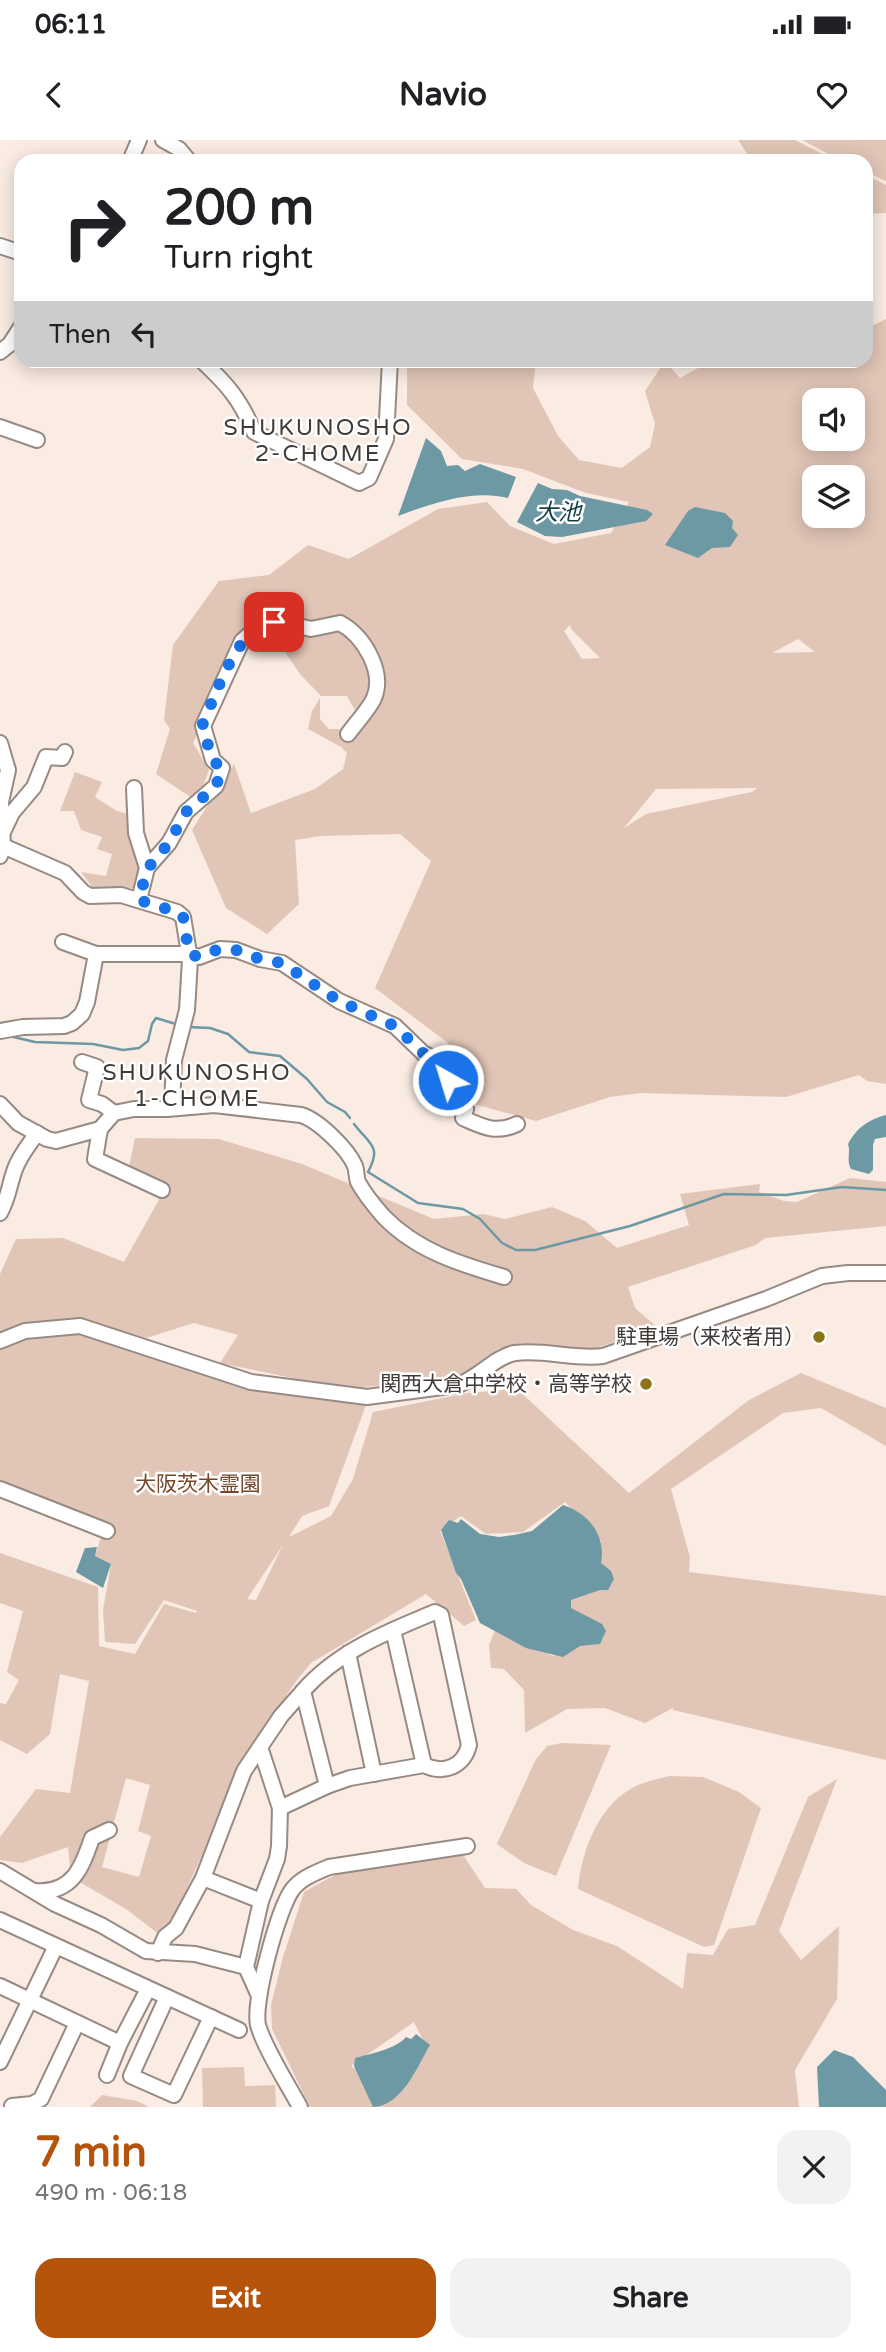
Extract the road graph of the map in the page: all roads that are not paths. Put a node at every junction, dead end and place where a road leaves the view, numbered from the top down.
1 (163, 140) edge
2 (183, 154) edge
3 (14, 338) edge
4 (0, 352) edge
5 (209, 368) edge
6 (390, 368) edge
7 (0, 427) edge
8 (37, 440) dead end
9 (348, 734) dead end
10 (0, 743) edge
11 (65, 752) dead end
12 (4, 769) edge
13 (134, 788) dead end
14 (2, 844) edge
15 (147, 869) junction
16 (139, 900) junction
17 (63, 942) dead end
18 (96, 954) junction
19 (189, 954) junction
20 (0, 1031) edge
21 (82, 1062) dead end
22 (0, 1104) edge
23 (172, 1107) junction
24 (114, 1113) junction
25 (517, 1124) dead end
26 (100, 1129) junction
27 (37, 1133) junction
28 (162, 1190) dead end
29 (0, 1213) edge
30 (886, 1273) edge
31 (504, 1277) dead end
32 (0, 1341) edge
33 (0, 1489) edge
34 (107, 1531) dead end
35 (393, 1630) junction
36 (348, 1653) junction
37 (303, 1691) junction
38 (260, 1747) junction
39 (424, 1765) junction
40 (374, 1774) junction
41 (327, 1786) junction
42 (279, 1808) junction
43 (109, 1829) dead end
44 (467, 1846) dead end
45 (0, 1871) edge
46 (203, 1878) junction
47 (35, 1891) junction
48 (261, 1901) junction
49 (0, 1920) edge
50 (56, 1946) junction
51 (158, 1952) junction
52 (246, 1967) junction
53 (0, 1986) edge
54 (148, 1989) junction
55 (259, 1996) junction
56 (167, 1997) junction
57 (29, 1999) junction
58 (211, 2017) junction
59 (77, 2023) junction
60 (239, 2030) dead end
61 (120, 2043) junction
62 (0, 2062) edge
63 (107, 2075) dead end
64 (11, 2105) edge
65 (300, 2107) edge

1 - 2 street
3 - 4 street
5 - 6 street
7 - 8 street
9 - 15 street
10 - 12 street
11 - 14 street
12 - 14 street
13 - 15 street
14 - 16 street
15 - 16 street
16 - 19 street
17 - 18 street
18 - 19 street
18 - 20 street
19 - 23 street
19 - 25 street
21 - 24 street
22 - 27 street
23 - 24 street
23 - 31 street
24 - 26 street
26 - 27 street
26 - 28 street
27 - 29 street
30 - 32 street
33 - 34 street
35 - 36 street
35 - 39 street
35 - 39 street
36 - 37 street
36 - 40 street
37 - 38 street
37 - 41 street
38 - 42 street
38 - 46 street
39 - 40 street
40 - 41 street
41 - 42 street
42 - 48 street
43 - 47 street
44 - 55 street
45 - 47 street
46 - 48 street
46 - 51 street
47 - 51 street
48 - 52 street
49 - 50 street
50 - 54 street
50 - 57 street
51 - 52 street
52 - 55 street
53 - 57 street
54 - 56 street
54 - 61 street
55 - 65 street
56 - 58 street
56 - 58 street
57 - 59 street
57 - 62 street
58 - 60 street
59 - 61 street
59 - 64 street
61 - 63 street

